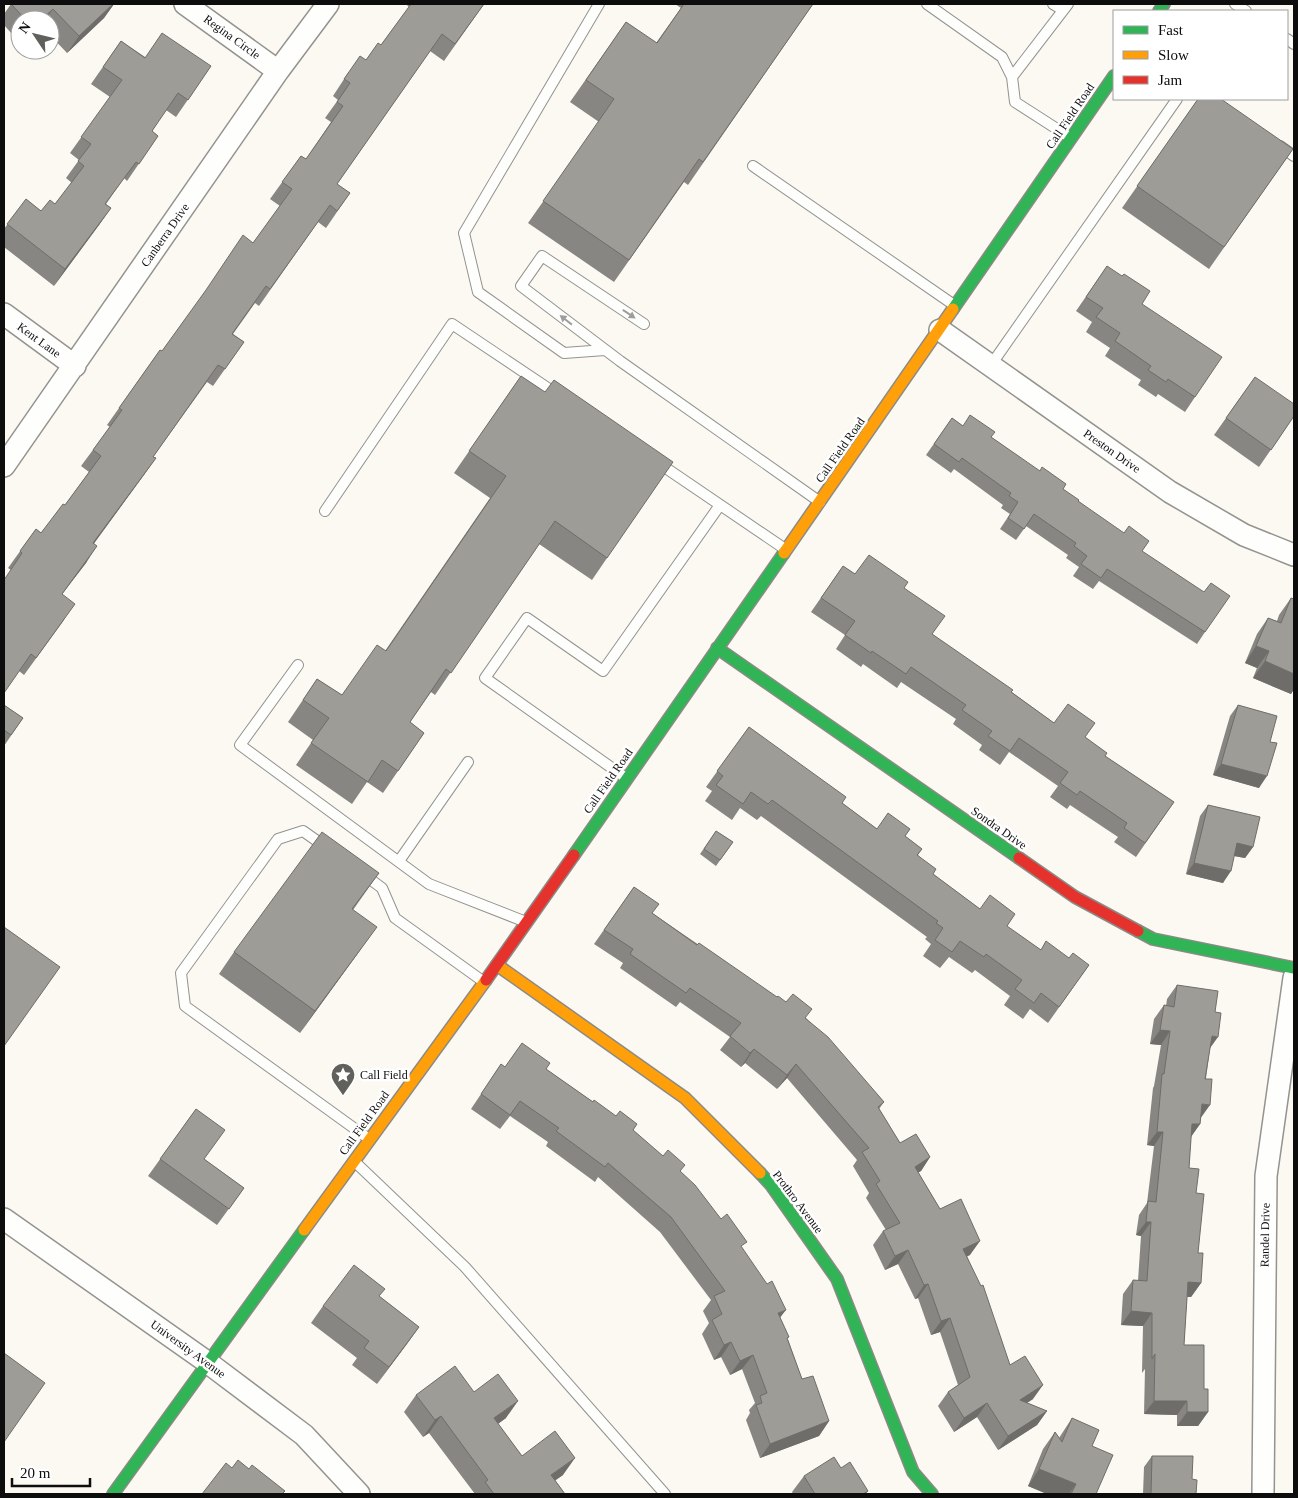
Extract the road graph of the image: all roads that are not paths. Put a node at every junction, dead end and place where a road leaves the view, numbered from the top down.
1 (185, 4) edge
2 (328, 4) edge
3 (599, 4) edge
4 (927, 4) edge
5 (1053, 4) edge
6 (1065, 7) edge
7 (278, 71) junction
8 (1012, 77) junction
9 (1113, 77) edge
10 (1176, 100) edge
11 (1072, 138) junction
12 (1270, 139) edge
13 (1294, 156) edge
14 (753, 166) dead end
15 (956, 306) junction
16 (4, 314) edge
17 (644, 324) dead end
18 (940, 330) junction
19 (605, 350) junction
20 (990, 365) junction
21 (74, 366) junction
22 (566, 401) edge
23 (647, 456) edge
24 (4, 466) edge
25 (820, 502) junction
26 (720, 505) junction
27 (325, 511) dead end
28 (786, 550) junction
29 (1294, 554) edge
30 (717, 648) junction
31 (298, 665) dead end
32 (468, 762) dead end
33 (626, 779) junction
34 (334, 854) edge
35 (399, 861) junction
36 (358, 871) edge
37 (527, 922) junction
38 (497, 965) junction
39 (1294, 968) edge
40 (1294, 978) edge
41 (484, 982) junction
42 (370, 1139) junction
43 (354, 1162) junction
44 (4, 1219) edge
45 (208, 1362) junction
46 (112, 1494) edge
47 (359, 1494) edge
48 (664, 1494) edge
49 (932, 1494) edge
50 (1263, 1494) edge

1 - 7 street, Regina Circle
2 - 7 street, Canberra Drive
3 - 19 lane
4 - 8 lane
5 - 6 lane
6 - 8 lane
7 - 21 street, Canberra Drive
8 - 11 lane
9 - 11 main road, Call Field Road
10 - 20 lane
11 - 15 main road, Call Field Road
12 - 13 lane
14 - 15 lane
15 - 18 main road, Call Field Road
16 - 21 street, Kent Lane
19 -> 17 lane
18 - 20 street, Preston Drive
18 - 25 main road, Call Field Road
19 - 25 lane
20 - 29 street, Preston Drive
21 - 24 street, Canberra Drive
22 - 27 lane
23 - 26 lane
25 - 28 main road, Call Field Road
26 - 28 lane
26 - 33 lane
28 - 30 main road, Call Field Road
30 - 33 main road, Call Field Road
30 - 39 main road, Sondra Drive
31 - 35 lane
32 - 35 lane
33 - 37 main road, Call Field Road
34 - 42 lane
35 - 37 lane
36 - 41 lane
37 - 38 main road, Call Field Road
38 - 41 main road, Call Field Road
38 - 49 main road, Prothro Avenue
40 - 50 street, Randel Drive
41 - 42 main road, Call Field Road
42 - 43 main road, Call Field Road
43 - 45 main road, Call Field Road
43 - 48 lane
44 - 45 street, University Avenue
45 - 46 main road, Call Field Road
45 - 47 street, University Avenue

